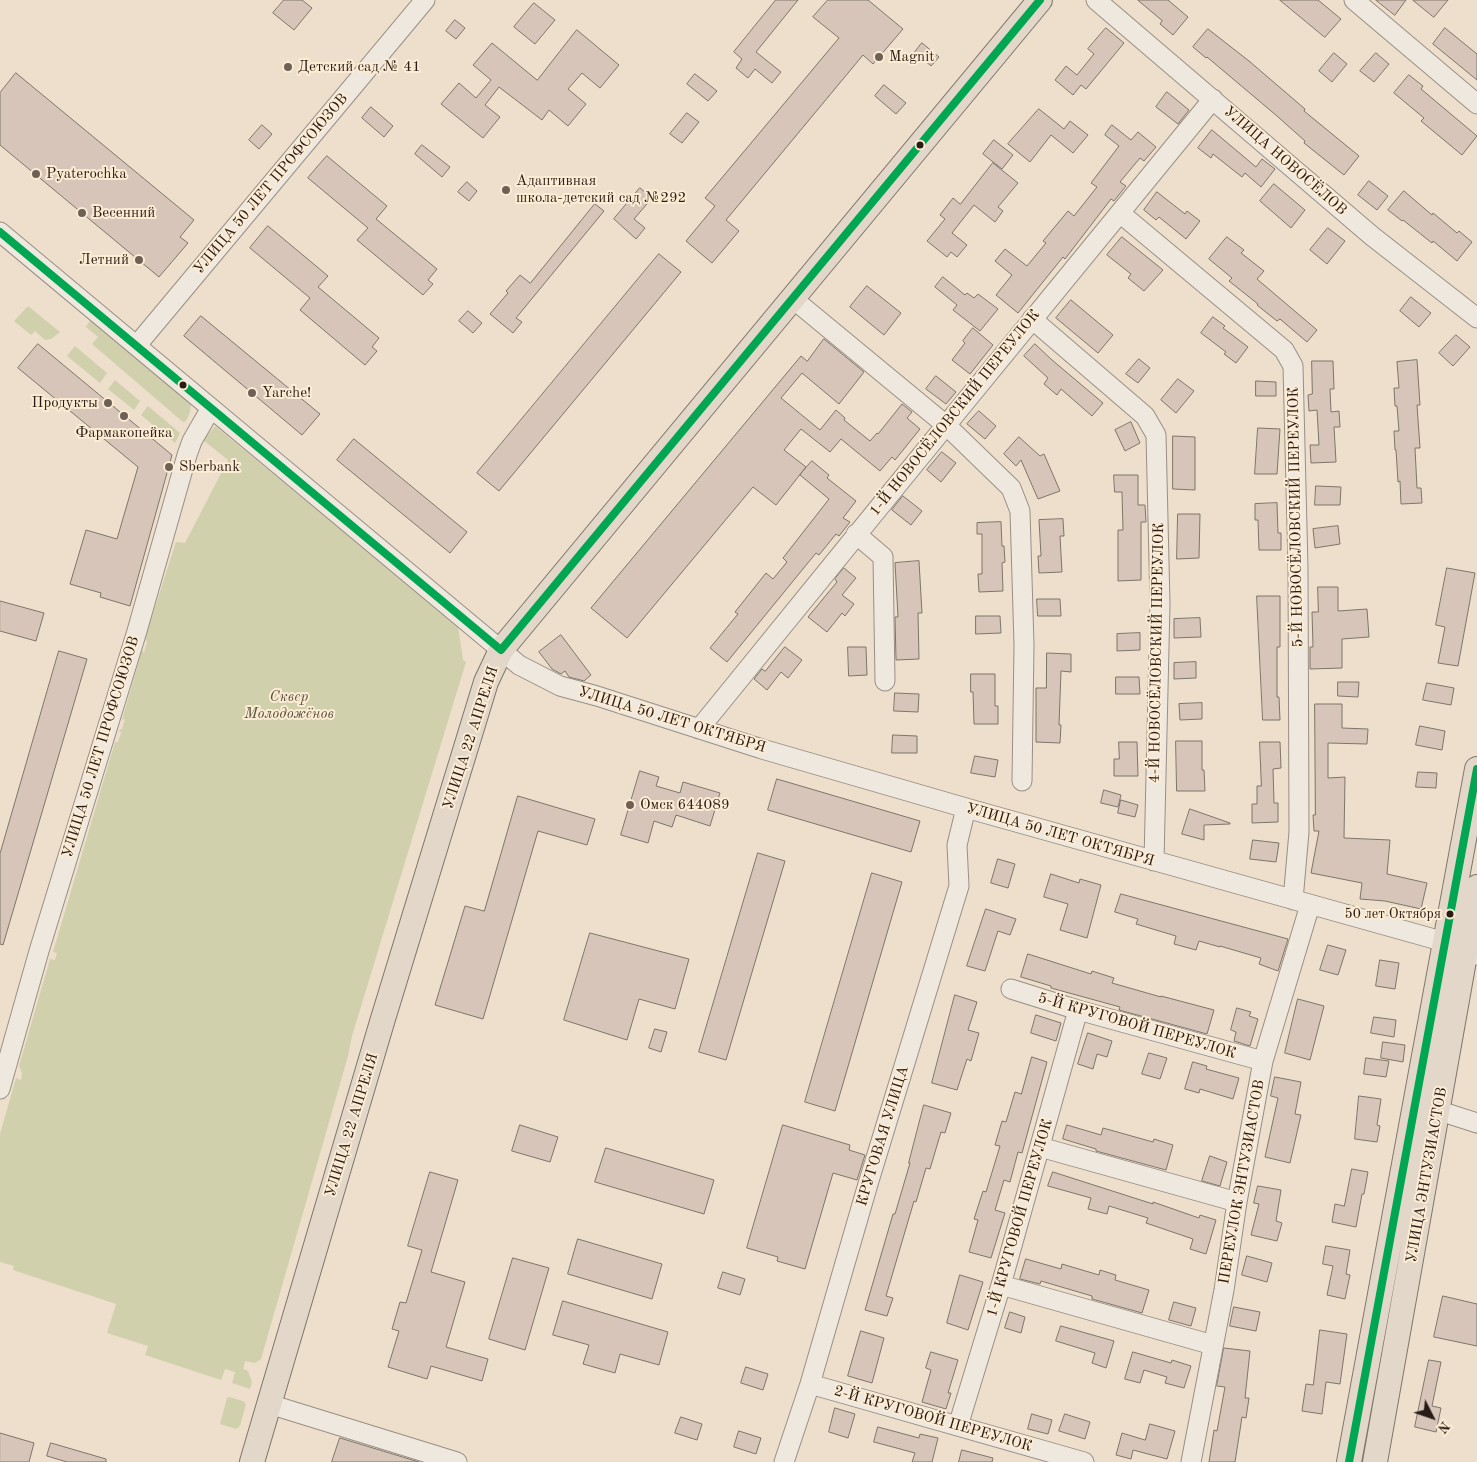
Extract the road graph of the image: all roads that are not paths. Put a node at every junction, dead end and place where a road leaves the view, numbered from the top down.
1 (425, 0) edge
2 (1040, 0) edge
3 (1096, 0) edge
4 (1354, 0) edge
5 (1213, 99) junction
6 (1477, 104) edge
7 (1120, 213) junction
8 (0, 232) edge
9 (792, 298) junction
10 (1477, 318) edge
11 (1032, 319) junction
12 (137, 345) junction
13 (211, 408) junction
14 (947, 426) junction
15 (856, 534) junction
16 (501, 650) junction
17 (885, 680) dead end
18 (699, 729) junction
19 (1477, 769) edge
20 (1022, 781) dead end
21 (966, 808) junction
22 (1154, 861) junction
23 (1477, 887) edge
24 (1301, 903) junction
25 (1462, 950) edge
26 (1010, 989) dead end
27 (1078, 1010) junction
28 (1263, 1061) junction
29 (0, 1090) edge
30 (1415, 1104) junction
31 (1438, 1110) junction
32 (1477, 1122) edge
33 (1040, 1148) junction
34 (1237, 1202) junction
35 (1001, 1285) junction
36 (1212, 1345) junction
37 (810, 1384) junction
38 (268, 1404) junction
39 (958, 1426) junction
40 (252, 1462) edge
41 (457, 1462) edge
42 (784, 1462) edge
43 (1084, 1462) edge
44 (1191, 1462) edge
45 (1349, 1462) edge
46 (1375, 1462) edge

1 - 12 street, УЛИЦА 50 ЛЕТ ПРОФСОЮЗОВ
2 - 9 main road, УЛИЦА 22 АПРЕЛЯ
3 - 5 street, УЛИЦА НОВОСЁЛОВ
4 - 6 street
5 - 7 street, 1-Й НОВОСЁЛОВСКИЙ ПЕРЕУЛОК
5 - 10 street, УЛИЦА НОВОСЁЛОВ
7 - 11 street, 1-Й НОВОСЁЛОВСКИЙ ПЕРЕУЛОК
7 - 24 street, 5-Й НОВОСЁЛОВСКИЙ ПЕРЕУЛОК
8 - 12 street, УЛИЦА 50 ЛЕТ ОКТЯБРЯ
9 - 14 street
9 - 16 main road, УЛИЦА 22 АПРЕЛЯ
11 - 14 street, 1-Й НОВОСЁЛОВСКИЙ ПЕРЕУЛОК
11 - 22 street, 4-Й НОВОСЁЛОВСКИЙ ПЕРЕУЛОК
12 - 13 street, УЛИЦА 50 ЛЕТ ОКТЯБРЯ
13 - 16 street, УЛИЦА 50 ЛЕТ ОКТЯБРЯ
13 - 29 street, УЛИЦА 50 ЛЕТ ПРОФСОЮЗОВ
14 - 15 street, 1-Й НОВОСЁЛОВСКИЙ ПЕРЕУЛОК
14 - 20 street
15 - 17 street
15 - 18 street, 1-Й НОВОСЁЛОВСКИЙ ПЕРЕУЛОК
16 - 18 street, УЛИЦА 50 ЛЕТ ОКТЯБРЯ
16 - 38 main road, УЛИЦА 22 АПРЕЛЯ
18 - 21 street, УЛИЦА 50 ЛЕТ ОКТЯБРЯ
19 - 25 main road, УЛИЦА ЭНТУЗИАСТОВ
21 - 22 street, УЛИЦА 50 ЛЕТ ОКТЯБРЯ
21 - 37 street, КРУГОВАЯ УЛИЦА
22 - 24 street, УЛИЦА 50 ЛЕТ ОКТЯБРЯ
23 - 25 main road, УЛИЦА ЭНТУЗИАСТОВ
24 - 25 street, УЛИЦА 50 ЛЕТ ОКТЯБРЯ
24 - 28 street, ПЕРЕУЛОК ЭНТУЗИАСТОВ
25 - 30 main road, УЛИЦА ЭНТУЗИАСТОВ
25 - 31 main road, УЛИЦА ЭНТУЗИАСТОВ
26 - 27 street, 5-Й КРУГОВОЙ ПЕРЕУЛОК
27 - 28 street, 5-Й КРУГОВОЙ ПЕРЕУЛОК
27 - 33 street, 1-Й КРУГОВОЙ ПЕРЕУЛОК
28 - 34 street, ПЕРЕУЛОК ЭНТУЗИАСТОВ
30 - 31 street
30 - 45 main road, УЛИЦА ЭНТУЗИАСТОВ
31 - 32 street
31 - 46 main road, УЛИЦА ЭНТУЗИАСТОВ
33 - 34 street
33 - 35 street, 1-Й КРУГОВОЙ ПЕРЕУЛОК
34 - 36 street, ПЕРЕУЛОК ЭНТУЗИАСТОВ
35 - 36 street
35 - 39 street, 1-Й КРУГОВОЙ ПЕРЕУЛОК
36 - 44 street, ПЕРЕУЛОК ЭНТУЗИАСТОВ
37 - 39 street, 2-Й КРУГОВОЙ ПЕРЕУЛОК
37 - 42 street, КРУГОВАЯ УЛИЦА
38 - 40 main road, УЛИЦА 22 АПРЕЛЯ
38 - 41 street
39 - 43 street, 2-Й КРУГОВОЙ ПЕРЕУЛОК

